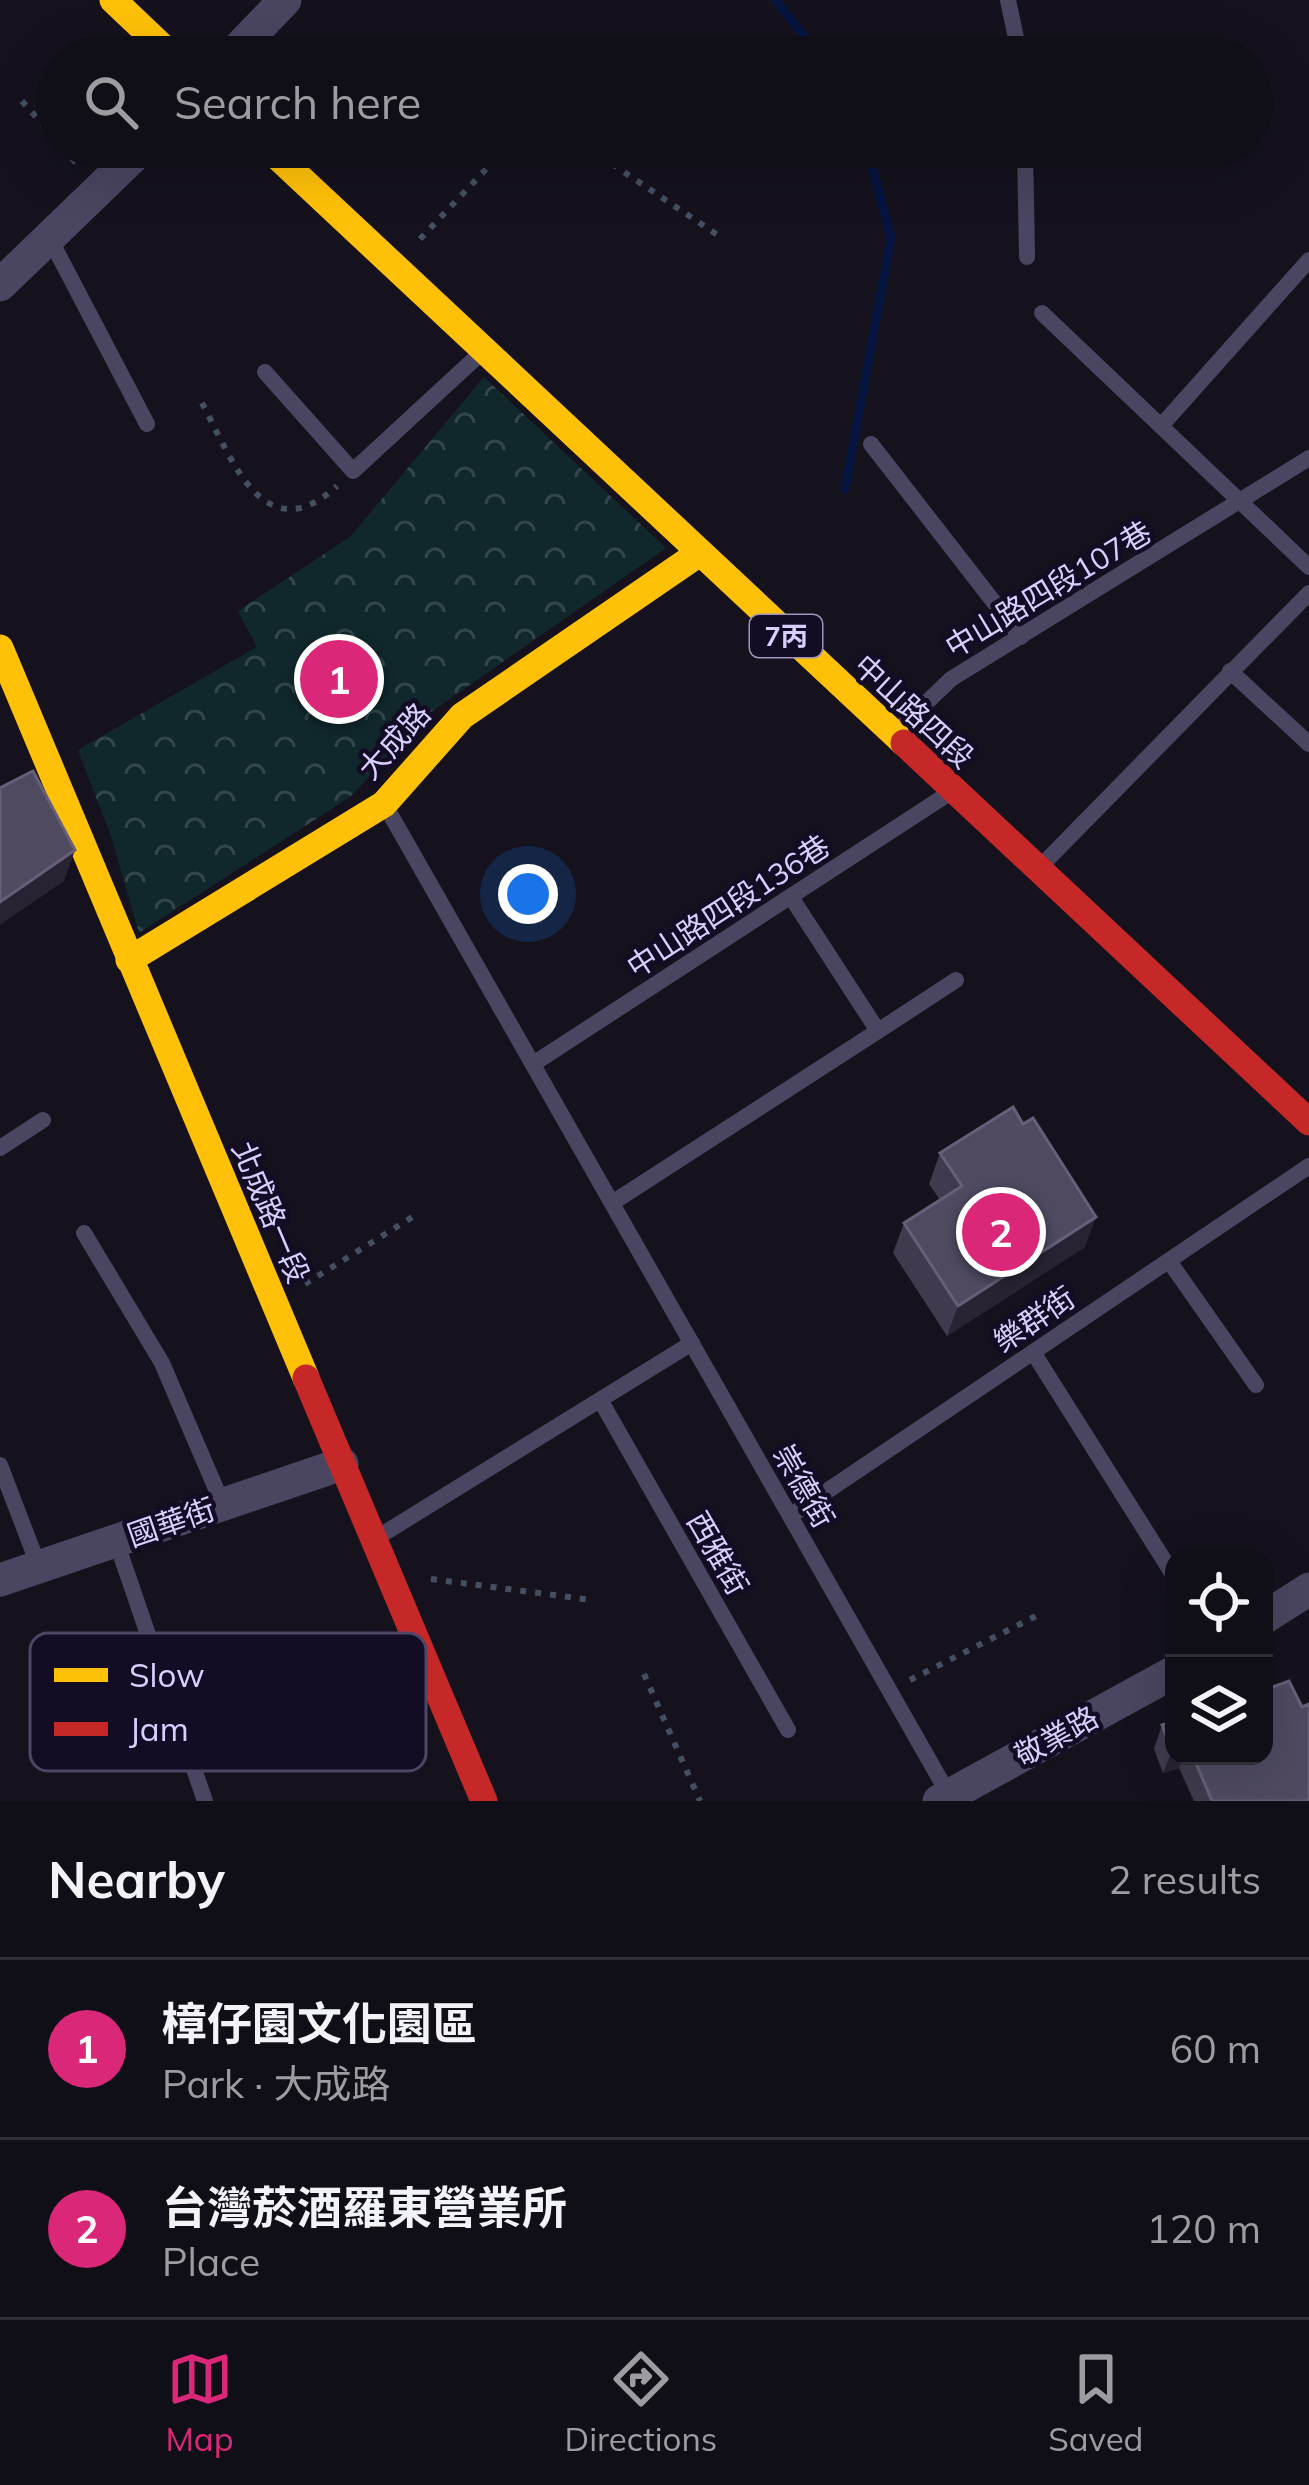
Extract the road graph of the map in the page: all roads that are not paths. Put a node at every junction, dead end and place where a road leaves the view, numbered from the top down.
1 (112, 0) edge
2 (285, 0) edge
3 (1008, 0) edge
4 (151, 36) edge
5 (250, 36) edge
6 (1016, 36) edge
7 (121, 168) edge
8 (289, 168) edge
9 (1025, 168) edge
10 (49, 238) junction
11 (1027, 256) dead end
12 (1309, 260) edge
13 (0, 285) edge
14 (1042, 313) dead end
15 (481, 352) junction
16 (265, 372) dead end
17 (148, 424) dead end
18 (1161, 425) junction
19 (871, 444) dead end
20 (1309, 458) edge
21 (1243, 502) junction
22 (698, 554) junction
23 (1309, 567) edge
24 (1309, 593) edge
25 (1021, 637) junction
26 (0, 648) edge
27 (1230, 670) junction
28 (892, 735) junction
29 (1309, 745) edge
30 (952, 791) junction
31 (384, 804) junction
32 (1039, 868) junction
33 (791, 897) junction
34 (129, 960) junction
35 (956, 980) dead end
36 (878, 1031) junction
37 (533, 1064) junction
38 (44, 1120) dead end
39 (1309, 1122) edge
40 (0, 1148) edge
41 (1309, 1166) edge
42 (612, 1204) junction
43 (84, 1233) dead end
44 (1169, 1261) junction
45 (692, 1343) junction
46 (1033, 1352) junction
47 (1256, 1385) dead end
48 (602, 1402) junction
49 (342, 1464) junction
50 (0, 1465) edge
51 (223, 1504) junction
52 (790, 1516) junction
53 (377, 1538) junction
54 (116, 1541) junction
55 (1165, 1562) edge
56 (39, 1567) junction
57 (0, 1580) edge
58 (1309, 1588) edge
59 (1273, 1612) edge
60 (147, 1633) edge
61 (416, 1633) edge
62 (426, 1658) edge
63 (1165, 1677) edge
64 (788, 1730) dead end
65 (195, 1771) edge
66 (944, 1798) edge
67 (205, 1801) edge
68 (484, 1801) edge

1 - 4 street
2 - 5 street
3 - 6 lane
7 - 10 street
8 - 15 street, 中山路四段 / 7丙
9 - 11 lane
10 - 13 street
10 - 17 lane
12 - 18 lane
14 - 18 lane
15 - 16 lane
15 - 22 street, 中山路四段 / 7丙
18 - 21 lane
19 - 25 lane
20 - 21 lane, 中山路四段107巷
21 - 23 lane
21 - 25 lane, 中山路四段107巷
22 - 28 street, 中山路四段 / 7丙
22 - 31 street, 大成路
24 - 27 lane
25 - 28 lane, 中山路四段107巷
26 - 34 street, 北成路一段
27 - 29 lane
27 - 32 lane
28 - 30 street, 中山路四段 / 7丙
30 - 32 street, 中山路四段 / 7丙
30 - 33 lane, 中山路四段136巷
31 - 34 street, 大成路
31 - 37 lane, 崇德街
32 - 39 street, 中山路四段 / 7丙
33 - 36 lane
33 - 37 lane, 中山路四段136巷
34 - 49 street, 北成路一段
35 - 36 lane
36 - 42 lane
37 - 42 lane, 崇德街
38 - 40 lane
41 - 44 lane, 樂群街
42 - 45 lane, 崇德街
43 - 51 lane
44 - 46 lane, 樂群街
44 - 47 lane
45 - 48 lane
45 - 52 lane, 崇德街
46 - 52 lane, 樂群街
46 - 55 lane
48 - 53 lane
48 - 64 lane, 西雅街
49 - 51 street, 國華街
49 - 53 street, 北成路一段
50 - 56 lane
51 - 54 street, 國華街
52 - 66 lane, 崇德街
53 - 61 street, 北成路一段
54 - 56 street, 國華街
54 - 60 lane
56 - 57 street, 國華街
58 - 59 street
62 - 68 street, 北成路一段
63 - 66 street, 敬業路
65 - 67 lane

